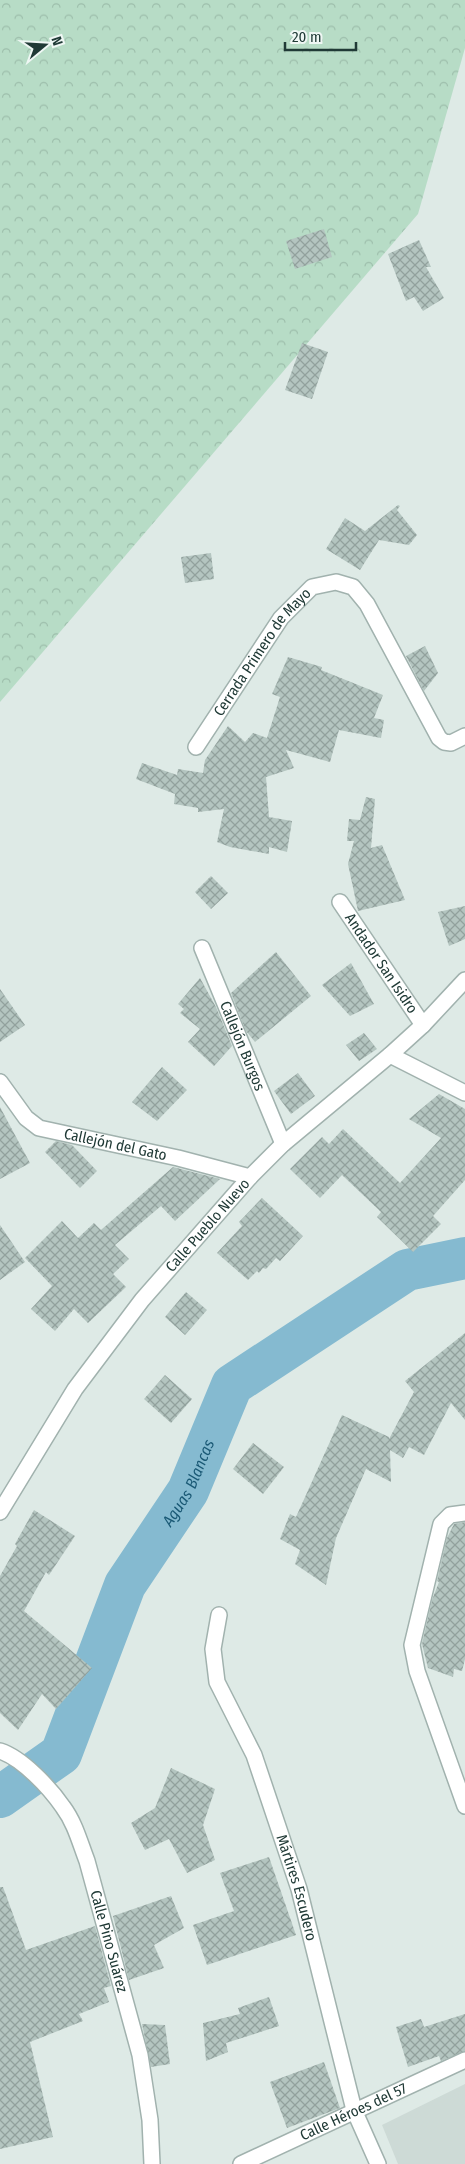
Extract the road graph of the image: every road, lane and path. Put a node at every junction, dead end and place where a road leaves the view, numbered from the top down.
1 (465, 736) edge
2 (196, 747) dead end
3 (340, 902) dead end
4 (202, 948) dead end
5 (465, 980) edge
6 (423, 1025) junction
7 (390, 1055) junction
8 (0, 1082) edge
9 (465, 1092) edge
10 (283, 1144) junction
11 (250, 1177) junction
12 (0, 1512) edge
13 (458, 1514) edge
14 (219, 1615) dead end
15 (0, 1751) edge
16 (465, 1806) edge
17 (465, 2060) edge
18 (354, 2110) junction
19 (152, 2164) edge
20 (241, 2164) edge
21 (378, 2164) edge

1 - 2 street, Cerrada Primero de Mayo
3 - 6 street, Andador San Isidro
4 - 10 street, Callejón Burgos
5 - 6 street, Calle Pueblo Nuevo
6 - 7 street, Calle Pueblo Nuevo
7 - 9 street
7 - 10 street, Calle Pueblo Nuevo
8 - 11 street, Callejón del Gato
10 - 11 street, Calle Pueblo Nuevo
11 - 12 street, Calle Pueblo Nuevo
13 - 16 street
14 - 18 street, Mártires Escudero
15 - 19 street, Calle Pino Suárez
17 - 18 street, Calle Héroes del 57
18 - 20 street, Calle Héroes del 57
18 - 21 street, Mártires Escudero

